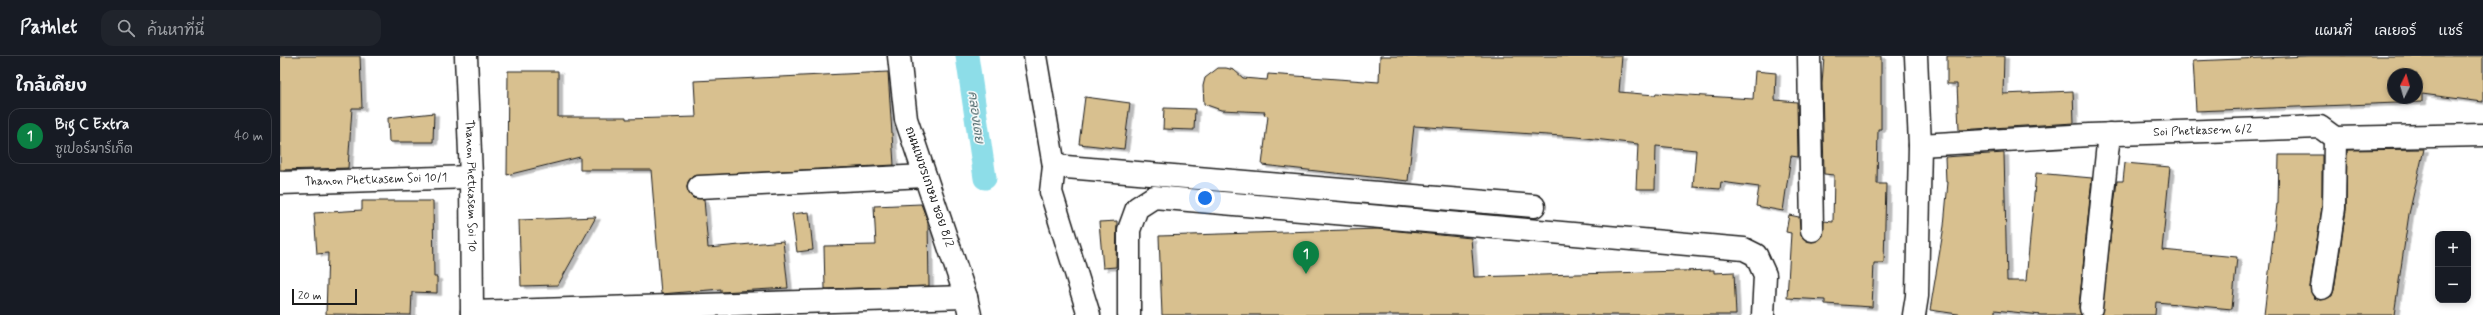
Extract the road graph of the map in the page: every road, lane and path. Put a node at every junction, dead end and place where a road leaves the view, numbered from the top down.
1 (466, 56) edge
2 (899, 56) edge
3 (1035, 56) edge
4 (1809, 56) edge
5 (1916, 56) edge
6 (2109, 134) junction
7 (2483, 135) edge
8 (2336, 138) junction
9 (1920, 145) junction
10 (1054, 166) junction
11 (925, 176) junction
12 (471, 177) junction
13 (280, 183) edge
14 (699, 187) dead end
15 (1534, 206) dead end
16 (1812, 230) dead end
17 (2322, 288) dead end
18 (968, 306) edge
19 (888, 307) edge
20 (2091, 308) dead end
21 (721, 310) edge
22 (472, 314) edge
23 (1089, 315) edge
24 (1129, 315) edge
25 (1763, 315) edge
26 (1914, 315) edge

1 - 12 street, Thanon Phetkasem Soi 10
2 - 11 street, ถนนเพชรเกษม ซอย 8/2
3 - 10 street
4 - 16 street
5 - 9 street
6 - 8 street, Soi Phetkasem 6/2
6 - 9 street, Soi Phetkasem 6/2
6 - 20 street
7 - 8 street
8 - 17 street
9 - 26 street
10 - 15 street
10 - 23 street
11 - 14 street
11 - 18 street, ถนนเพชรเกษม ซอย 8/2
12 - 13 street, Thanon Phetkasem Soi 10/1
12 - 22 street, Thanon Phetkasem Soi 10
18 - 19 street
19 - 21 street
21 - 22 street
24 - 25 street

